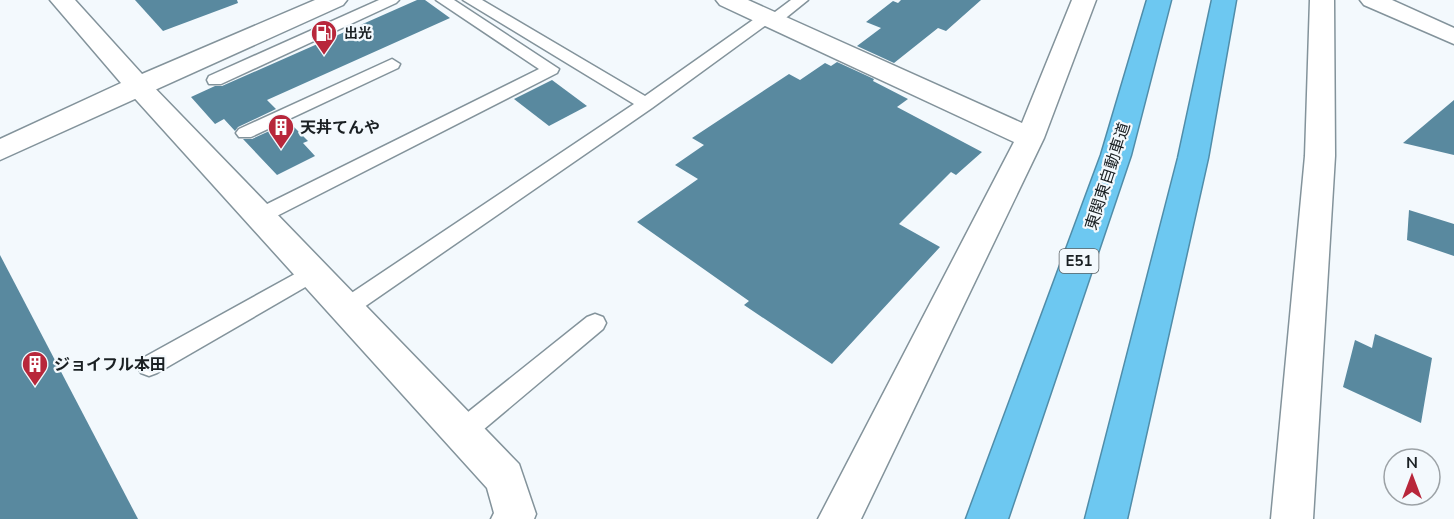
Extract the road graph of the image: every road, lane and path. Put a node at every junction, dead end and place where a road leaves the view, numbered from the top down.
1 (62, 0) edge
2 (335, 0) edge
3 (392, 0) edge
4 (444, 0) edge
5 (471, 0) edge
6 (728, 0) edge
7 (800, 0) edge
8 (1084, 0) edge
9 (1160, 0) edge
10 (1224, 0) edge
11 (1322, 0) edge
12 (1372, 0) edge
13 (768, 20) junction
14 (1454, 37) edge
15 (392, 64) dead end
16 (215, 80) dead end
17 (138, 86) junction
18 (646, 104) junction
19 (245, 133) dead end
20 (1030, 138) junction
21 (0, 150) edge
22 (260, 216) junction
23 (313, 272) junction
24 (346, 308) junction
25 (595, 323) dead end
26 (148, 366) dead end
27 (462, 432) junction
28 (512, 519) edge
29 (839, 519) edge
30 (987, 519) edge
31 (1106, 519) edge
32 (1292, 519) edge

1 - 17 street
2 - 17 street
3 - 16 lane
4 - 22 lane
5 - 18 lane
6 - 13 street
7 - 13 lane
8 - 20 street
9 - 30 highway, 東関東自動車道 / E51
10 - 31 highway
11 - 32 street
12 - 14 street
13 - 18 lane
13 - 20 street
15 - 19 lane
17 - 21 street
17 - 22 street
18 - 24 lane
20 - 29 street
22 - 23 street
23 - 24 street
23 - 26 lane
24 - 27 street
25 - 27 lane
27 - 28 street

